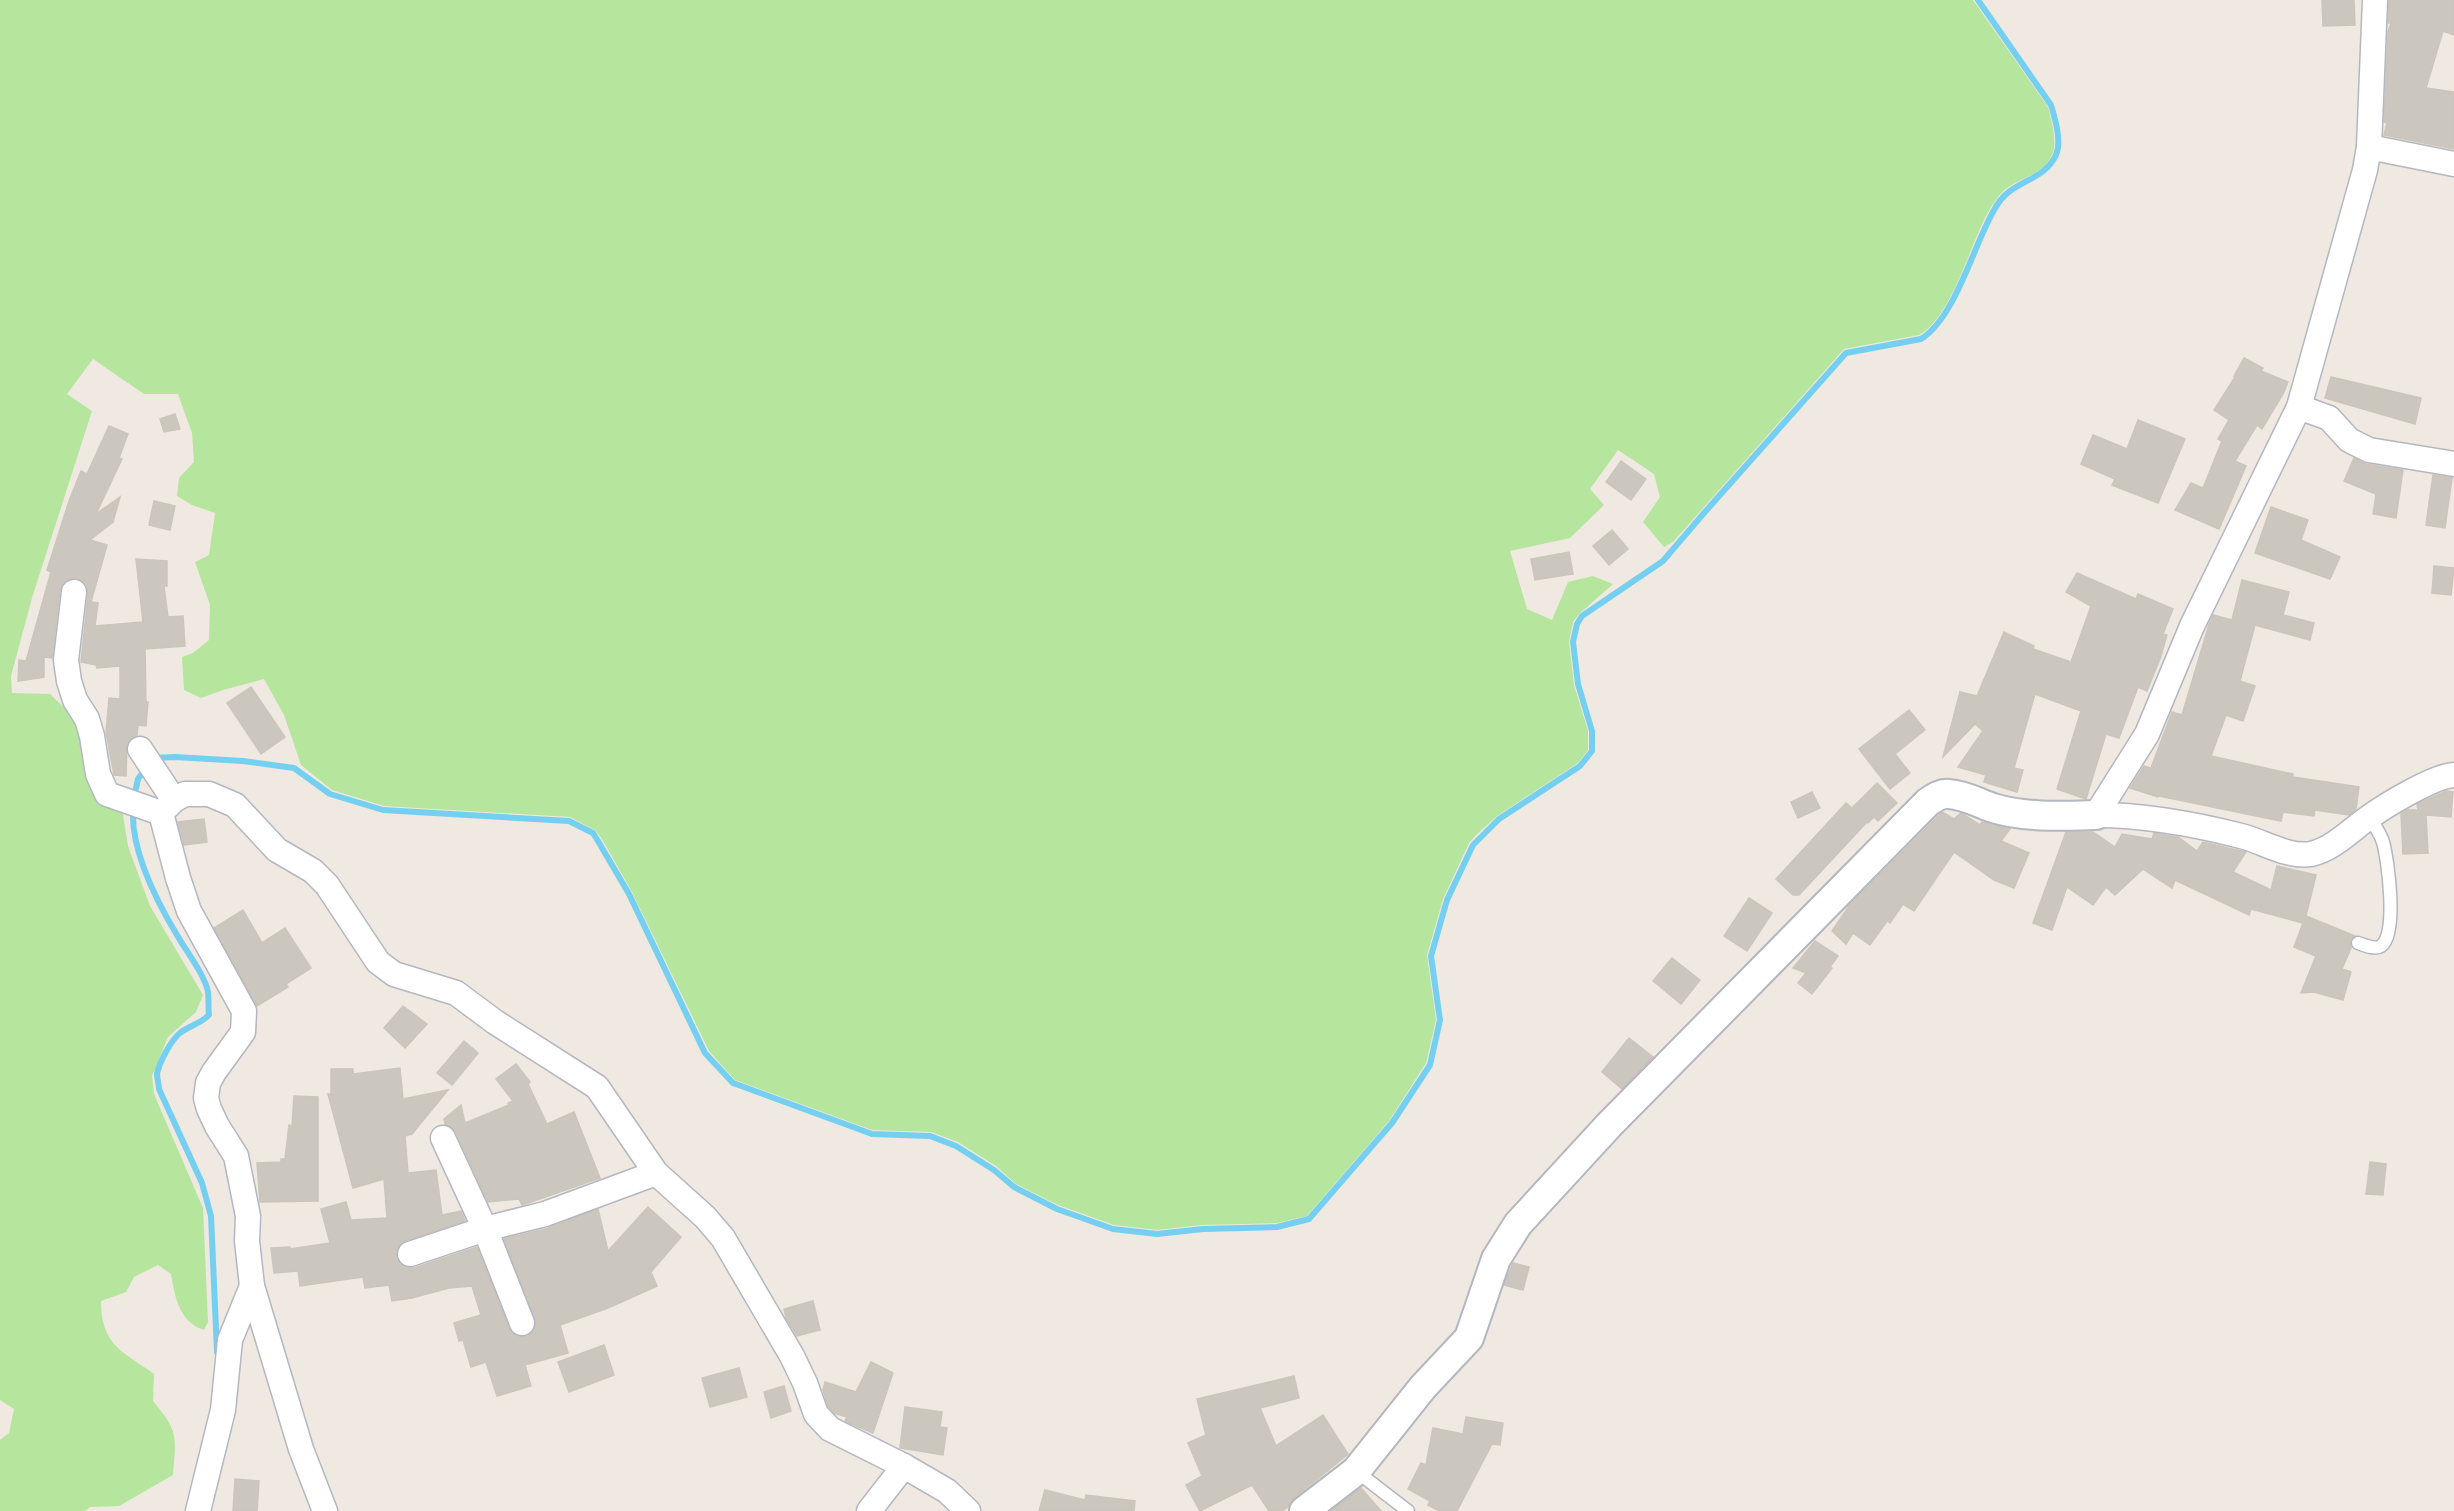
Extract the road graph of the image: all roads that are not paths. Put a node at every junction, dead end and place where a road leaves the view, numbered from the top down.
1 (2375, 0) edge
2 (2370, 147) junction
3 (2454, 164) edge
4 (2299, 407) junction
5 (2454, 464) edge
6 (74, 592) dead end
7 (149, 761) dead end
8 (2454, 775) edge
9 (160, 806) junction
10 (2096, 814) junction
11 (2370, 817) junction
12 (2358, 943) dead end
13 (443, 1138) dead end
14 (656, 1173) junction
15 (485, 1229) junction
16 (410, 1254) dead end
17 (252, 1286) junction
18 (522, 1323) dead end
19 (904, 1466) junction
20 (1356, 1471) junction
21 (198, 1511) edge
22 (325, 1511) edge
23 (869, 1511) edge
24 (968, 1511) edge
25 (1304, 1511) edge
26 (1408, 1511) edge

1 - 2 street
2 - 3 street
2 - 4 street
4 - 5 street
4 - 10 street
6 - 9 street
7 - 9 street
8 - 11 street
9 - 14 street
9 - 17 street
10 - 11 street
10 - 20 street
11 - 12 lane
13 - 15 street
14 - 15 street
14 - 19 street
15 - 16 street
15 - 18 street
17 - 21 street
17 - 22 street
19 - 23 street
19 - 24 street
20 - 25 street
20 - 26 lane

